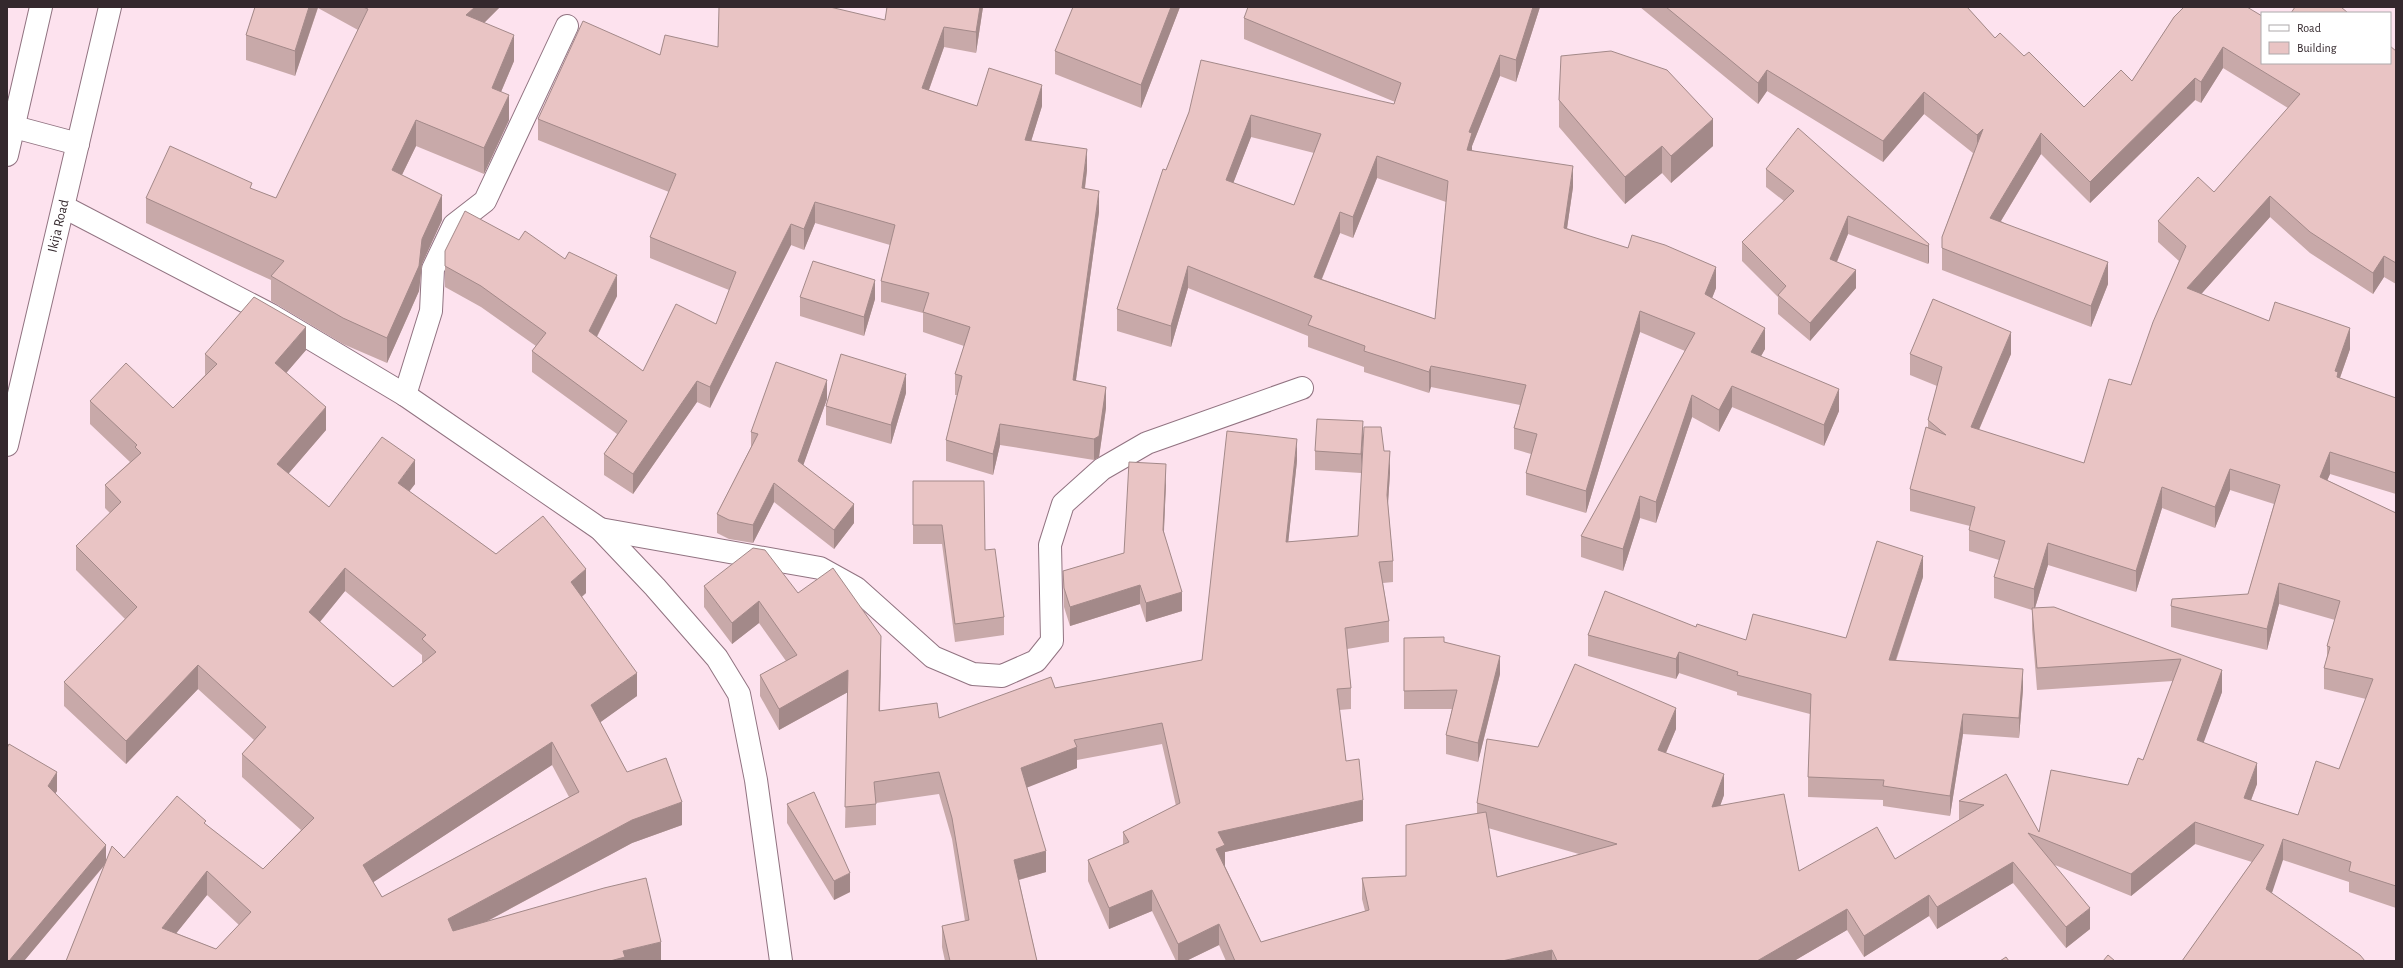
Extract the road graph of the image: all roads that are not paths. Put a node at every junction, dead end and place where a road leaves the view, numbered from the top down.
1 (41, 7) edge
2 (110, 7) edge
3 (567, 26) dead end
4 (10, 126) edge
5 (78, 144) junction
6 (7, 155) edge
7 (64, 207) junction
8 (1302, 388) dead end
9 (404, 395) junction
10 (7, 445) edge
11 (600, 529) junction
12 (781, 961) edge

1 - 4 street
2 - 5 street, Ikija Road
3 - 9 street
4 - 5 street
4 - 6 street
5 - 7 street, Ikija Road
7 - 9 street
7 - 10 street, Ikija Road
8 - 11 street
9 - 11 street
11 - 12 street

